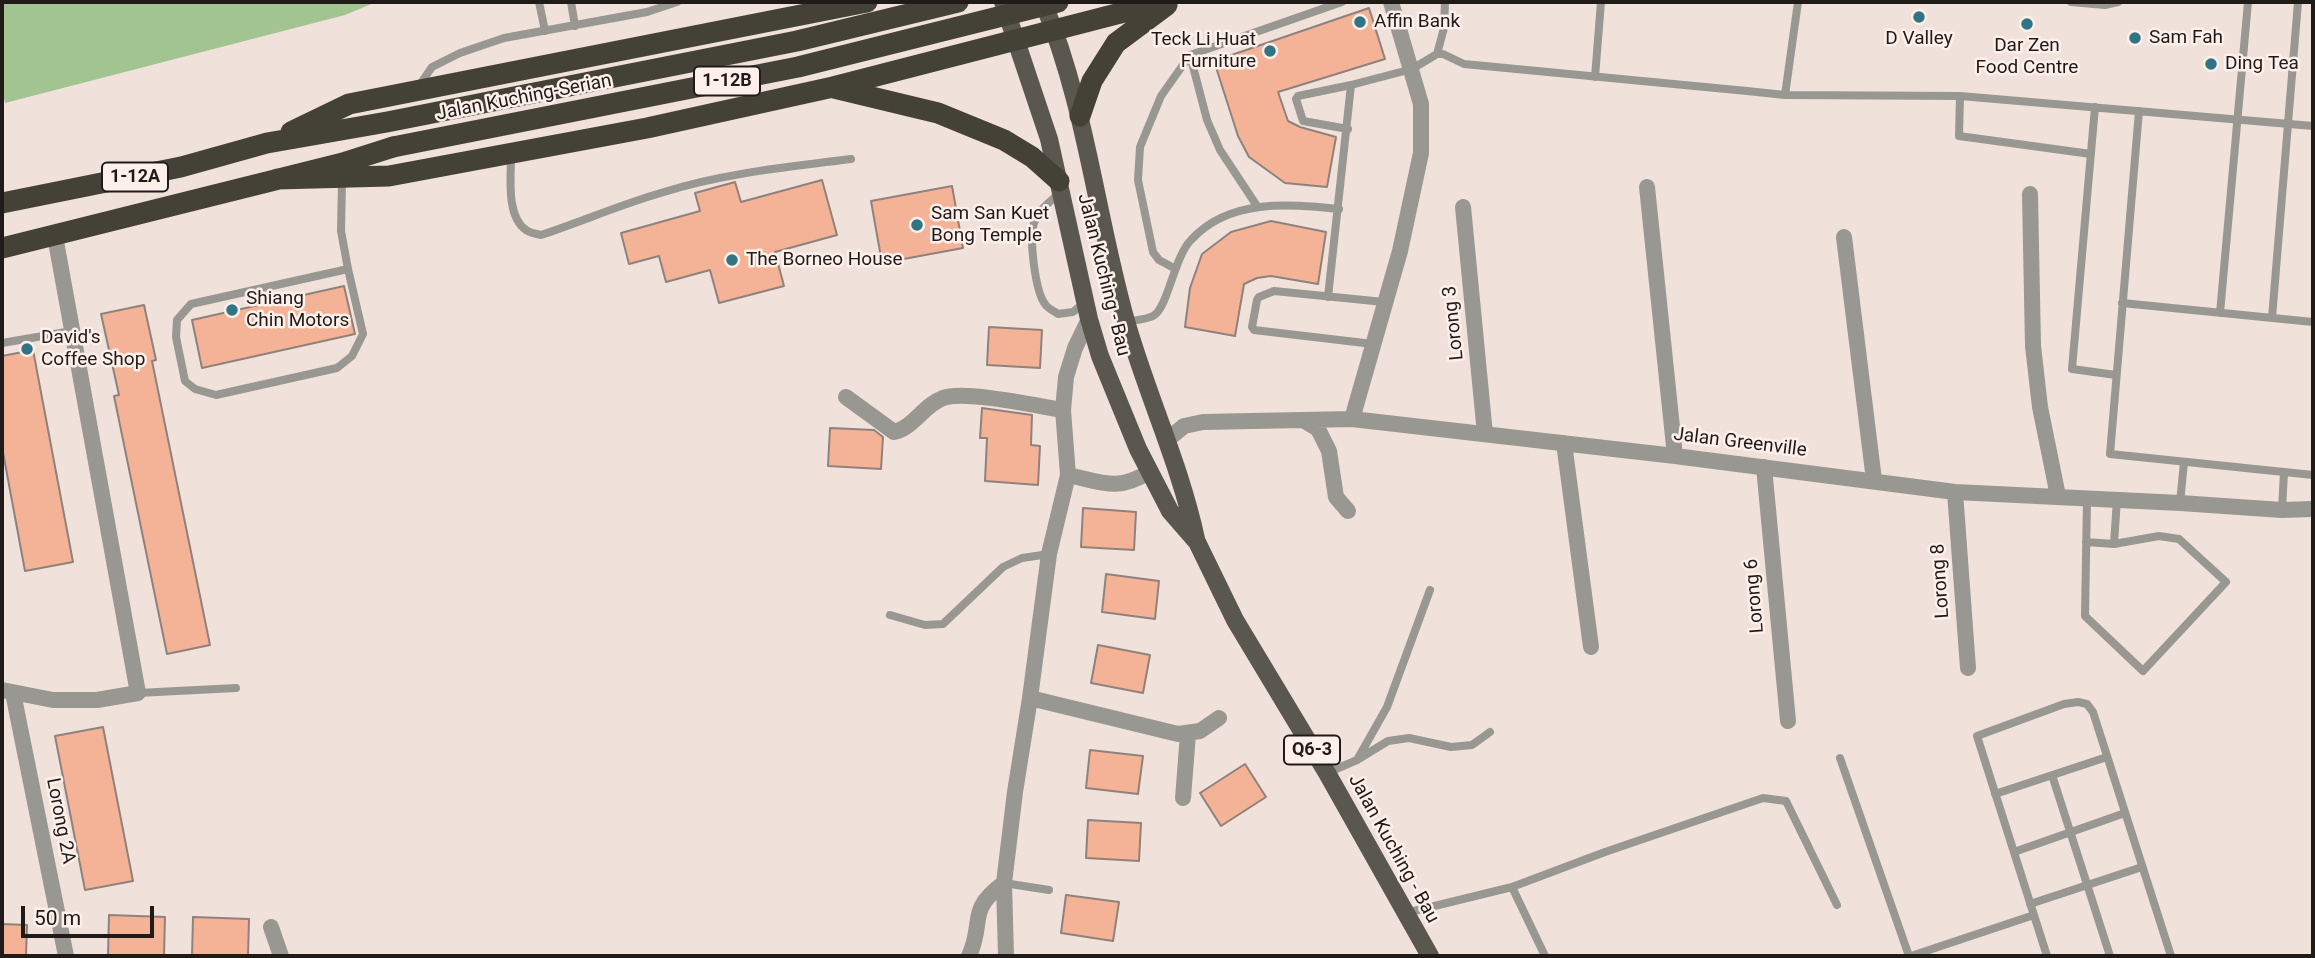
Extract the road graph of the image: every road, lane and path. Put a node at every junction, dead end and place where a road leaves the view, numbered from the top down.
1 (539, 2) edge
2 (571, 2) edge
3 (677, 2) edge
4 (806, 2) edge
5 (867, 2) edge
6 (958, 2) edge
7 (1003, 2) edge
8 (1043, 2) edge
9 (1058, 2) edge
10 (1163, 2) edge
11 (1172, 2) edge
12 (1342, 2) edge
13 (1391, 2) edge
14 (1445, 2) edge
15 (1601, 2) edge
16 (1798, 2) edge
17 (2071, 2) edge
18 (2118, 2) edge
19 (2248, 2) edge
20 (2298, 2) edge
21 (764, 22) junction
22 (575, 26) junction
23 (1055, 30) junction
24 (545, 31) junction
25 (1017, 40) junction
26 (1437, 54) junction
27 (1190, 55) junction
28 (1412, 69) junction
29 (1595, 77) junction
30 (1351, 85) junction
31 (833, 87) junction
32 (415, 91) junction
33 (1786, 95) junction
34 (1960, 96) junction
35 (2095, 107) junction
36 (2139, 111) junction
37 (1080, 117) junction
38 (2238, 119) junction
39 (2288, 124) junction
40 (2313, 126) edge
41 (1348, 129) junction
42 (267, 143) junction
43 (510, 153) junction
44 (2091, 154) junction
45 (851, 159) dead end
46 (342, 177) junction
47 (276, 178) junction
48 (1647, 187) dead end
49 (1061, 190) junction
50 (2030, 194) dead end
51 (2, 203) edge
52 (1257, 206) junction
53 (1464, 207) dead end
54 (1339, 209) junction
55 (55, 236) junction
56 (1844, 237) dead end
57 (2, 248) edge
58 (1174, 268) junction
59 (348, 269) junction
60 (1328, 297) junction
61 (1384, 302) junction
62 (2122, 303) junction
63 (1087, 310) junction
64 (2220, 313) junction
65 (2272, 318) junction
66 (1126, 322) junction
67 (2313, 322) edge
68 (72, 331) junction
69 (2, 342) edge
70 (1373, 344) junction
71 (2116, 375) junction
72 (846, 397) dead end
73 (1063, 410) junction
74 (1352, 419) junction
75 (1303, 421) junction
76 (1486, 434) junction
77 (1167, 440) junction
78 (1564, 443) junction
79 (1675, 456) junction
80 (2184, 462) junction
81 (1764, 467) junction
82 (1149, 472) junction
83 (2284, 472) junction
84 (1068, 475) junction
85 (2313, 475) edge
86 (1874, 480) junction
87 (1955, 492) junction
88 (2057, 496) junction
89 (2087, 497) junction
90 (2118, 499) junction
91 (2180, 503) junction
92 (2313, 509) edge
93 (2282, 510) junction
94 (1348, 511) dead end
95 (1197, 542) junction
96 (2086, 542) junction
97 (2114, 544) junction
98 (1049, 554) junction
99 (1430, 590) dead end
100 (890, 615) dead end
101 (1591, 647) dead end
102 (1968, 668) dead end
103 (236, 688) dead end
104 (8, 692) edge
105 (138, 693) junction
106 (1030, 698) junction
107 (1219, 718) dead end
108 (1788, 721) dead end
109 (1490, 732) dead end
110 (1188, 734) junction
111 (2107, 757) junction
112 (1840, 758) dead end
113 (1357, 760) junction
114 (1326, 773) junction
115 (2052, 775) junction
116 (1995, 794) junction
117 (1183, 798) dead end
118 (2125, 813) junction
119 (2070, 832) junction
120 (2014, 852) junction
121 (2142, 867) junction
122 (1004, 883) junction
123 (2087, 885) junction
124 (1512, 887) junction
125 (1049, 890) dead end
126 (2030, 904) junction
127 (1837, 905) dead end
128 (1406, 914) junction
129 (2034, 915) junction
130 (271, 927) dead end
131 (66, 956) edge
132 (281, 956) edge
133 (969, 956) edge
134 (1006, 956) edge
135 (1430, 956) edge
136 (1545, 956) edge
137 (1910, 956) edge
138 (2047, 956) edge
139 (2110, 956) edge
140 (2171, 956) edge

1 - 24 lane
2 - 22 lane
3 - 22 lane
4 - 21 highway
5 - 21 highway
6 - 42 highway, Jalan Kuching-Serian / 1-12A
7 - 25 main road, Jalan Kuching - Bau
8 - 23 main road, Jalan Kuching - Bau
9 - 47 highway, Jalan Kuching-Serian / 1-12B, bridge
10 - 23 highway
11 - 37 highway
12 - 27 lane
13 - 28 street
14 - 26 lane
15 - 29 lane
16 - 33 lane
17 - 18 lane
19 - 38 lane
20 - 39 lane
21 - 32 highway
22 - 24 lane
23 - 25 highway
23 - 37 main road, Jalan Kuching - Bau
24 - 32 lane
25 - 31 highway
25 - 49 main road, Jalan Kuching - Bau
26 - 28 lane
26 - 29 lane
27 - 52 lane
27 - 58 lane
28 - 30 lane
28 - 61 street
29 - 33 lane
30 - 41 lane
30 - 41 lane
31 - 43 highway
31 - 49 highway
32 - 42 highway
33 - 34 lane
34 - 35 lane
34 - 44 lane
35 - 36 lane
35 - 44 lane
36 - 38 lane
36 - 62 lane
37 - 66 main road, Jalan Kuching - Bau
38 - 39 lane
38 - 64 lane
39 - 40 lane
39 - 65 lane
41 - 54 lane
42 - 51 highway, Jalan Kuching-Serian / 1-12A
43 - 45 lane
43 - 46 highway
44 - 71 lane
46 - 47 highway
46 - 59 lane
47 - 55 highway, Jalan Kuching-Serian / 1-12B
48 - 79 street
49 - 63 main road, Jalan Kuching - Bau
49 - 63 lane
50 - 88 street
52 - 54 lane
52 - 58 lane
53 - 76 street, Lorong 3
54 - 60 lane
55 - 57 highway, Jalan Kuching-Serian / 1-12B
55 - 68 street
56 - 86 street
58 - 66 lane
59 - 59 lane
60 - 61 lane
60 - 70 lane
61 - 70 street
62 - 64 lane
62 - 71 lane
63 - 73 street
63 - 82 main road, Jalan Kuching - Bau
64 - 65 lane
65 - 67 lane
66 - 77 main road, Jalan Kuching - Bau
68 - 69 lane
68 - 105 street
70 - 74 street
71 - 80 lane
72 - 73 street
73 - 84 street
74 - 75 street, Jalan Greenville
74 - 76 street, Jalan Greenville
75 - 77 street, Jalan Greenville
75 - 94 street
76 - 78 street, Jalan Greenville
77 - 95 main road, Jalan Kuching - Bau
78 - 79 street, Jalan Greenville
78 - 101 street
79 - 81 street, Jalan Greenville
80 - 83 lane
80 - 91 lane
81 - 86 street, Jalan Greenville
81 - 108 street, Lorong 6
82 - 84 street
82 - 95 main road, Jalan Kuching - Bau
83 - 85 lane
83 - 93 lane
84 - 98 street
86 - 87 street, Jalan Greenville
87 - 88 street, Jalan Greenville
87 - 102 street, Lorong 8
88 - 89 street, Jalan Greenville
89 - 90 street, Jalan Greenville
89 - 96 lane
90 - 91 street, Jalan Greenville
90 - 97 lane
91 - 93 street, Jalan Greenville
92 - 93 street, Jalan Greenville
95 - 114 main road, Jalan Kuching - Bau / Q6-3
96 - 97 lane
96 - 97 lane
98 - 100 lane
98 - 106 street
99 - 113 lane
103 - 105 lane
104 - 105 street
104 - 131 street, Lorong 2A
106 - 110 street
106 - 122 street
107 - 110 street
109 - 113 lane
110 - 117 street
111 - 115 lane
111 - 116 lane
111 - 118 lane
112 - 137 lane
113 - 114 lane
114 - 128 main road, Jalan Kuching - Bau / Q6-3
115 - 116 lane
115 - 119 lane
116 - 120 lane
118 - 119 lane
118 - 121 lane
119 - 120 lane
119 - 123 lane
120 - 126 lane
121 - 123 lane
121 - 140 lane
122 - 125 lane
122 - 133 street
122 - 134 street
123 - 126 lane
123 - 139 lane
124 - 127 lane
124 - 128 lane
124 - 136 lane
126 - 129 lane
128 - 135 main road, Jalan Kuching - Bau / Q6-3
129 - 137 lane
129 - 138 lane
130 - 132 street

